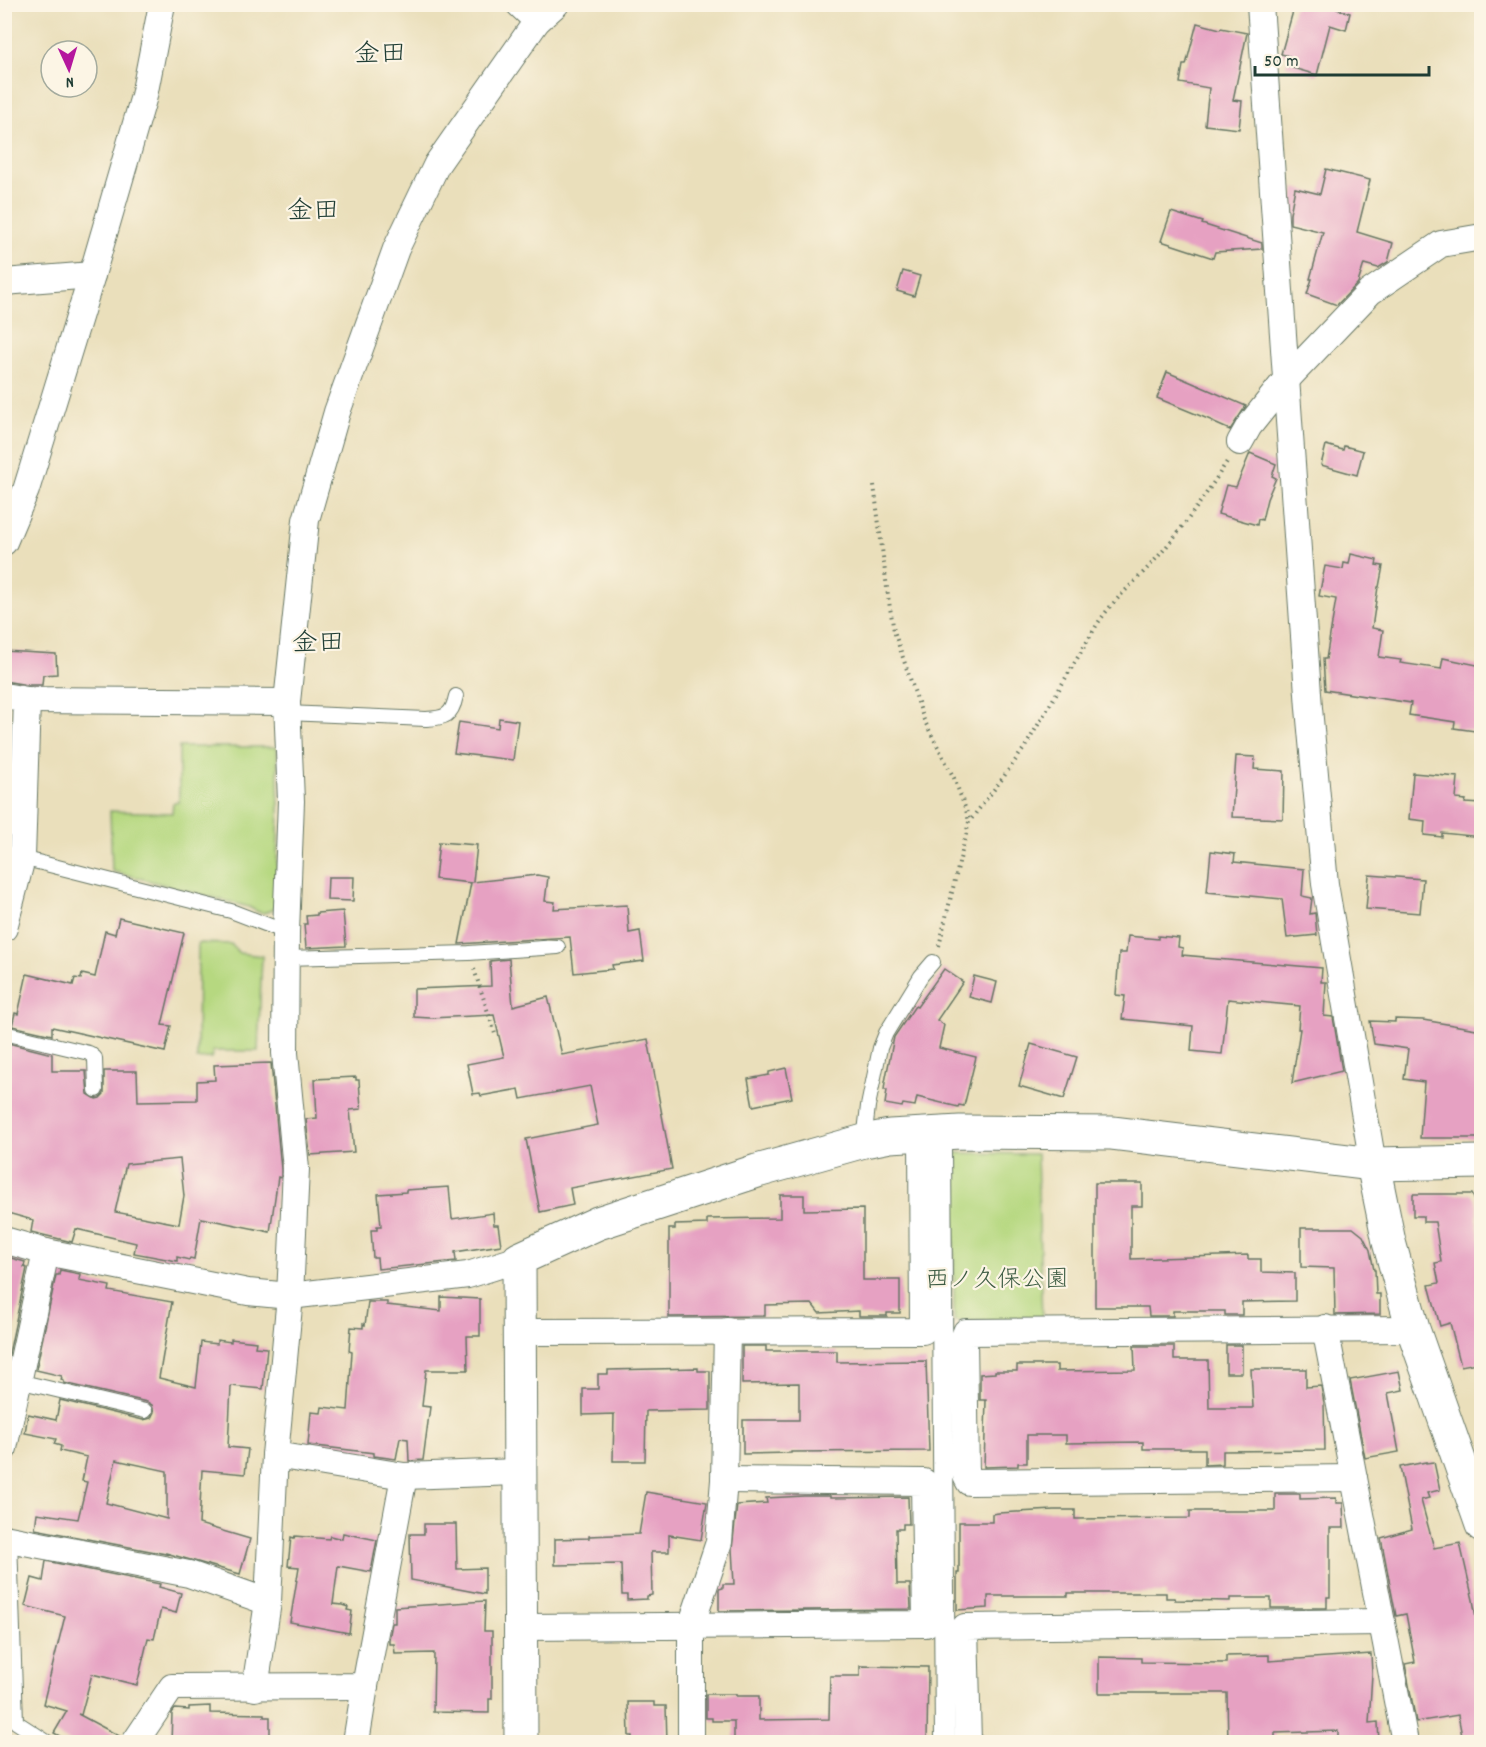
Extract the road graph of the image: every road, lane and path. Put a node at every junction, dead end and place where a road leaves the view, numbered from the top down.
1 (162, 4) edge
2 (556, 4) edge
3 (1260, 4) edge
4 (528, 13) edge
5 (1482, 237) edge
6 (92, 275) junction
7 (4, 282) edge
8 (1285, 381) junction
9 (1240, 442) joint
10 (874, 485) dead end
11 (4, 542) edge
12 (456, 696) dead end
13 (16, 698) edge
14 (287, 708) junction
15 (969, 822) junction
16 (22, 858) junction
17 (5, 924) edge
18 (286, 932) junction
19 (558, 947) dead end
20 (469, 953) junction
21 (286, 958) junction
22 (933, 962) joint
23 (4, 1033) edge
24 (496, 1037) dead end
25 (96, 1090) dead end
26 (931, 1138) junction
27 (864, 1141) junction
28 (1373, 1164) junction
29 (1481, 1166) edge
30 (4, 1240) edge
31 (46, 1252) junction
32 (519, 1260) junction
33 (290, 1296) junction
34 (1325, 1328) junction
35 (1413, 1329) junction
36 (727, 1331) junction
37 (519, 1332) junction
38 (12, 1389) edge
39 (144, 1411) dead end
40 (4, 1448) edge
41 (275, 1455) junction
42 (519, 1472) junction
43 (405, 1476) junction
44 (1354, 1478) junction
45 (724, 1480) junction
46 (1482, 1526) edge
47 (7, 1538) edge
48 (268, 1602) junction
49 (1382, 1622) junction
50 (691, 1626) junction
51 (521, 1627) junction
52 (365, 1686) junction
53 (255, 1688) junction
54 (47, 1743) edge
55 (135, 1743) edge
56 (356, 1743) edge
57 (521, 1743) edge
58 (691, 1743) edge
59 (945, 1743) edge
60 (968, 1743) edge
61 (1405, 1743) edge

1 - 6 street
2 - 4 street
3 - 8 street
4 - 14 street
5 - 8 street
6 - 7 street
6 - 11 street
8 - 9 street
8 - 28 street
9 - 15 path
10 - 15 path
12 - 14 lane
13 - 14 street
13 - 16 street
14 - 18 street
15 - 22 path
16 - 17 street
16 - 18 lane
18 - 21 street
19 - 20 lane
20 - 21 lane
20 - 24 path
21 - 33 street
22 - 27 lane
23 - 25 lane
26 - 27 street
26 - 28 street
26 - 36 street
26 - 59 street
27 - 32 street
28 - 29 street
28 - 35 street
30 - 31 street
31 - 33 street
31 - 38 street
32 - 33 street
32 - 37 street
33 - 41 street
34 - 35 street
34 - 44 street
34 - 44 street
35 - 46 street
36 - 37 street
36 - 45 street
37 - 42 street
38 - 39 lane
38 - 40 street
41 - 43 street
41 - 48 street
42 - 43 street
42 - 51 street
43 - 52 street
44 - 49 street
45 - 50 street
45 - 50 street
47 - 48 street
47 - 54 lane
48 - 53 street
49 - 60 street
49 - 61 street
50 - 51 street
50 - 58 street
51 - 57 street
52 - 53 street
52 - 56 street
53 - 55 street

